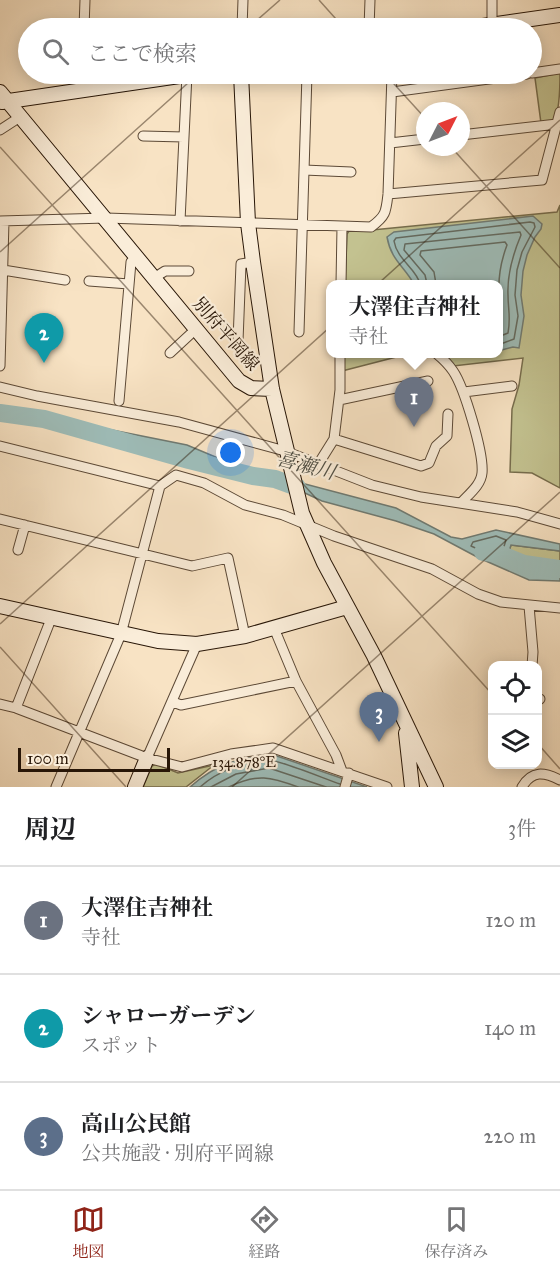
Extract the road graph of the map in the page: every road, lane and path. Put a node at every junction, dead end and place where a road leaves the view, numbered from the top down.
1 (85, 0) edge
2 (243, 0) edge
3 (370, 0) edge
4 (492, 0) edge
5 (560, 15) edge
6 (84, 18) edge
7 (242, 18) edge
8 (369, 18) edge
9 (492, 18) edge
10 (540, 18) edge
11 (560, 69) edge
12 (542, 71) edge
13 (82, 84) edge
14 (122, 84) edge
15 (189, 84) edge
16 (241, 84) edge
17 (307, 84) edge
18 (392, 84) edge
19 (450, 84) edge
20 (82, 90) junction
21 (392, 92) junction
22 (3, 99) edge
23 (560, 112) edge
24 (20, 117) junction
25 (557, 124) junction
26 (0, 130) edge
27 (470, 134) edge
28 (184, 137) junction
29 (416, 140) edge
30 (390, 143) junction
31 (148, 148) dead end
32 (304, 170) junction
33 (351, 172) dead end
34 (388, 194) junction
35 (106, 218) junction
36 (2, 221) edge
37 (180, 221) junction
38 (248, 223) junction
39 (302, 226) junction
40 (342, 227) junction
41 (137, 256) junction
42 (253, 262) junction
43 (3, 270) junction
44 (189, 271) dead end
45 (154, 278) junction
46 (65, 280) dead end
47 (341, 280) edge
48 (89, 281) dead end
49 (129, 284) junction
50 (197, 328) junction
51 (300, 332) dead end
52 (238, 341) dead end
53 (170, 353) dead end
54 (340, 358) edge
55 (441, 358) edge
56 (0, 366) edge
57 (428, 381) dead end
58 (512, 386) dead end
59 (0, 387) edge
60 (272, 389) junction
61 (464, 392) junction
62 (339, 400) junction
63 (119, 401) dead end
64 (448, 414) dead end
65 (334, 439) junction
66 (0, 446) edge
67 (287, 455) junction
68 (319, 463) junction
69 (160, 486) junction
70 (461, 503) junction
71 (0, 519) edge
72 (304, 519) junction
73 (560, 524) edge
74 (25, 525) junction
75 (18, 550) dead end
76 (143, 555) junction
77 (0, 606) edge
78 (529, 606) junction
79 (347, 607) junction
80 (560, 608) edge
81 (51, 619) junction
82 (274, 628) junction
83 (122, 634) junction
84 (245, 636) junction
85 (197, 644) junction
86 (532, 661) edge
87 (296, 681) junction
88 (173, 702) junction
89 (0, 704) edge
90 (16, 708) junction
91 (405, 722) junction
92 (80, 732) junction
93 (147, 758) junction
94 (346, 772) junction
95 (560, 780) edge
96 (56, 787) edge
97 (135, 787) edge
98 (345, 787) edge
99 (387, 787) edge
100 (412, 787) edge
101 (436, 787) edge
102 (522, 787) edge

1 - 6 street
2 - 7 street
3 - 8 street
4 - 9 street
5 - 10 street
11 - 12 street
13 - 20 street
14 - 20 street
15 - 28 street
16 - 38 street
17 - 32 street
18 - 21 street
19 - 21 street
20 - 22 street
21 - 30 street
22 - 24 street, 別府平岡線
23 - 25 street
24 - 26 street
24 - 35 street, 別府平岡線
25 - 27 street
25 - 34 street
28 - 31 street
28 - 37 street
29 - 30 street
30 - 34 street
32 - 33 street
32 - 39 street
34 - 40 street
35 - 36 street
35 - 37 street
35 - 41 street, 別府平岡線
36 - 43 street
37 - 38 street
38 - 39 street
38 - 42 street
39 - 40 street
39 - 51 street
40 - 47 street
41 - 45 street, 別府平岡線
41 - 49 street
42 - 52 street
42 - 60 street
43 - 46 street
43 - 56 street
44 - 45 street
45 - 50 street, 別府平岡線
48 - 49 street
49 - 63 street
50 - 53 street
50 - 60 street, 別府平岡線
54 - 62 street
55 - 61 street
57 - 62 street
58 - 61 street
59 - 67 street
60 - 67 street, 別府平岡線
61 - 70 street
62 - 65 street
64 - 65 street
65 - 68 street
66 - 69 street
67 - 68 street
67 - 72 street, 別府平岡線
68 - 70 street
69 - 72 street
69 - 76 street
70 - 73 street
71 - 74 street
72 - 78 street
72 - 79 street, 別府平岡線
74 - 75 street
74 - 76 street
76 - 83 street
76 - 84 street
77 - 81 street
78 - 80 street
78 - 86 street
79 - 82 street
79 - 91 street, 別府平岡線
81 - 83 street
81 - 90 street
82 - 84 street
82 - 87 street
83 - 85 street
83 - 92 street
84 - 85 street
85 - 88 street
87 - 88 street
87 - 94 street
88 - 93 street
89 - 90 street
90 - 92 street
91 - 100 street
91 - 101 street, 別府平岡線
92 - 93 street
92 - 96 street
93 - 94 street
93 - 97 street
94 - 98 street
94 - 99 street
95 - 102 street

